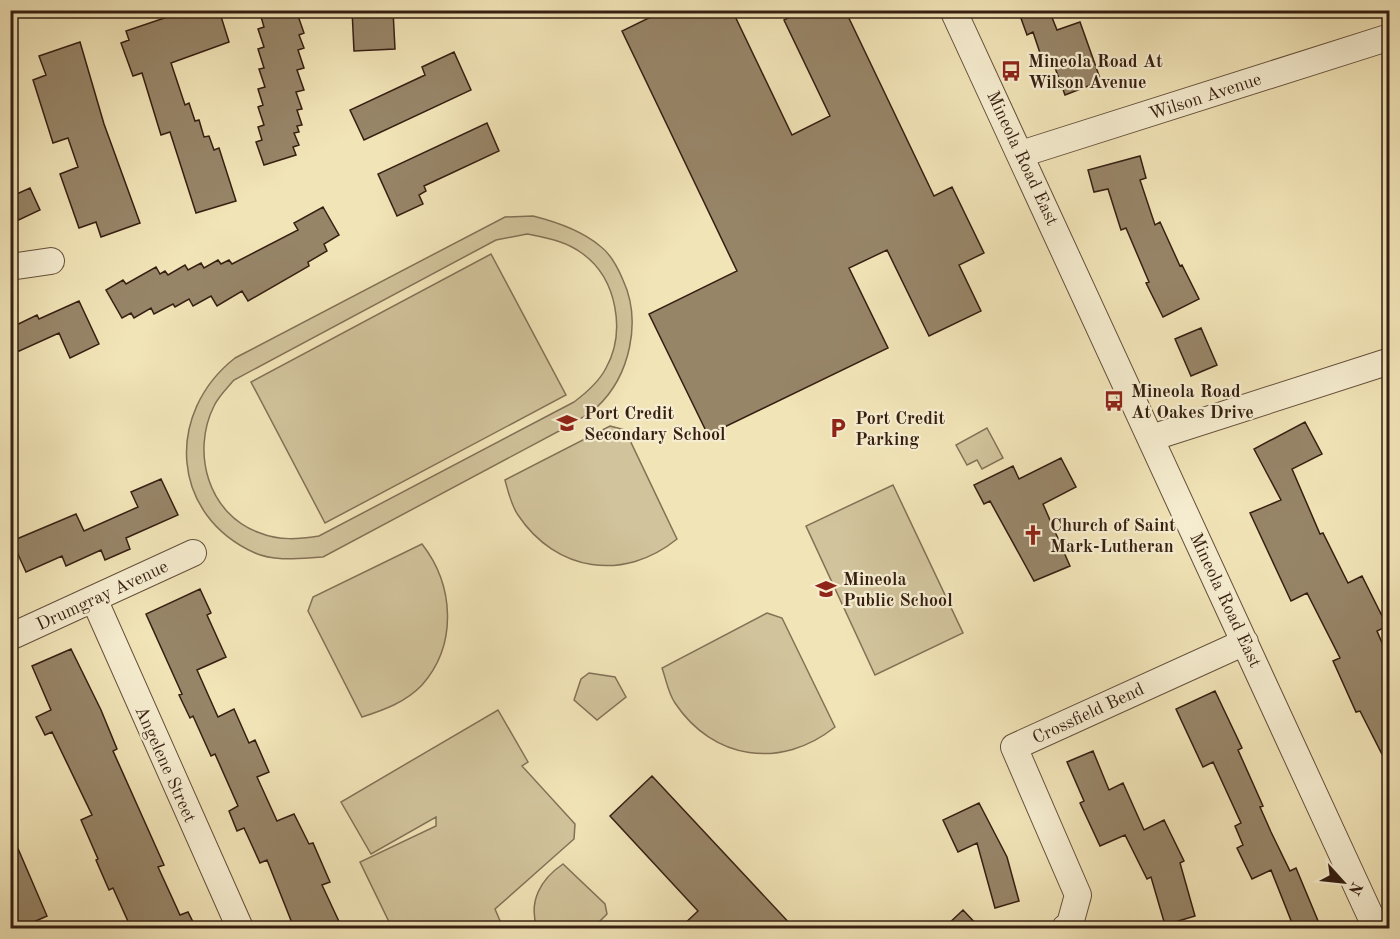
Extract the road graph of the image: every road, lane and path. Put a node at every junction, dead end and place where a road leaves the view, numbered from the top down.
1 (954, 10) edge
2 (1389, 37) edge
3 (1021, 154) junction
4 (51, 261) dead end
5 (10, 267) edge
6 (1389, 361) edge
7 (1151, 438) junction
8 (193, 553) dead end
9 (94, 599) junction
10 (10, 637) edge
11 (1245, 642) junction
12 (240, 928) edge
13 (1065, 928) edge
14 (1376, 928) edge

1 - 3 street, Mineola Road East
2 - 3 street, Wilson Avenue
3 - 7 street, Mineola Road East
4 - 5 street
6 - 7 street
7 - 11 street, Mineola Road East
8 - 9 street, Drumgray Avenue
9 - 10 street, Drumgray Avenue
9 - 12 street, Angelene Street
11 - 13 street, Crossfield Bend
11 - 14 street, Mineola Road East

